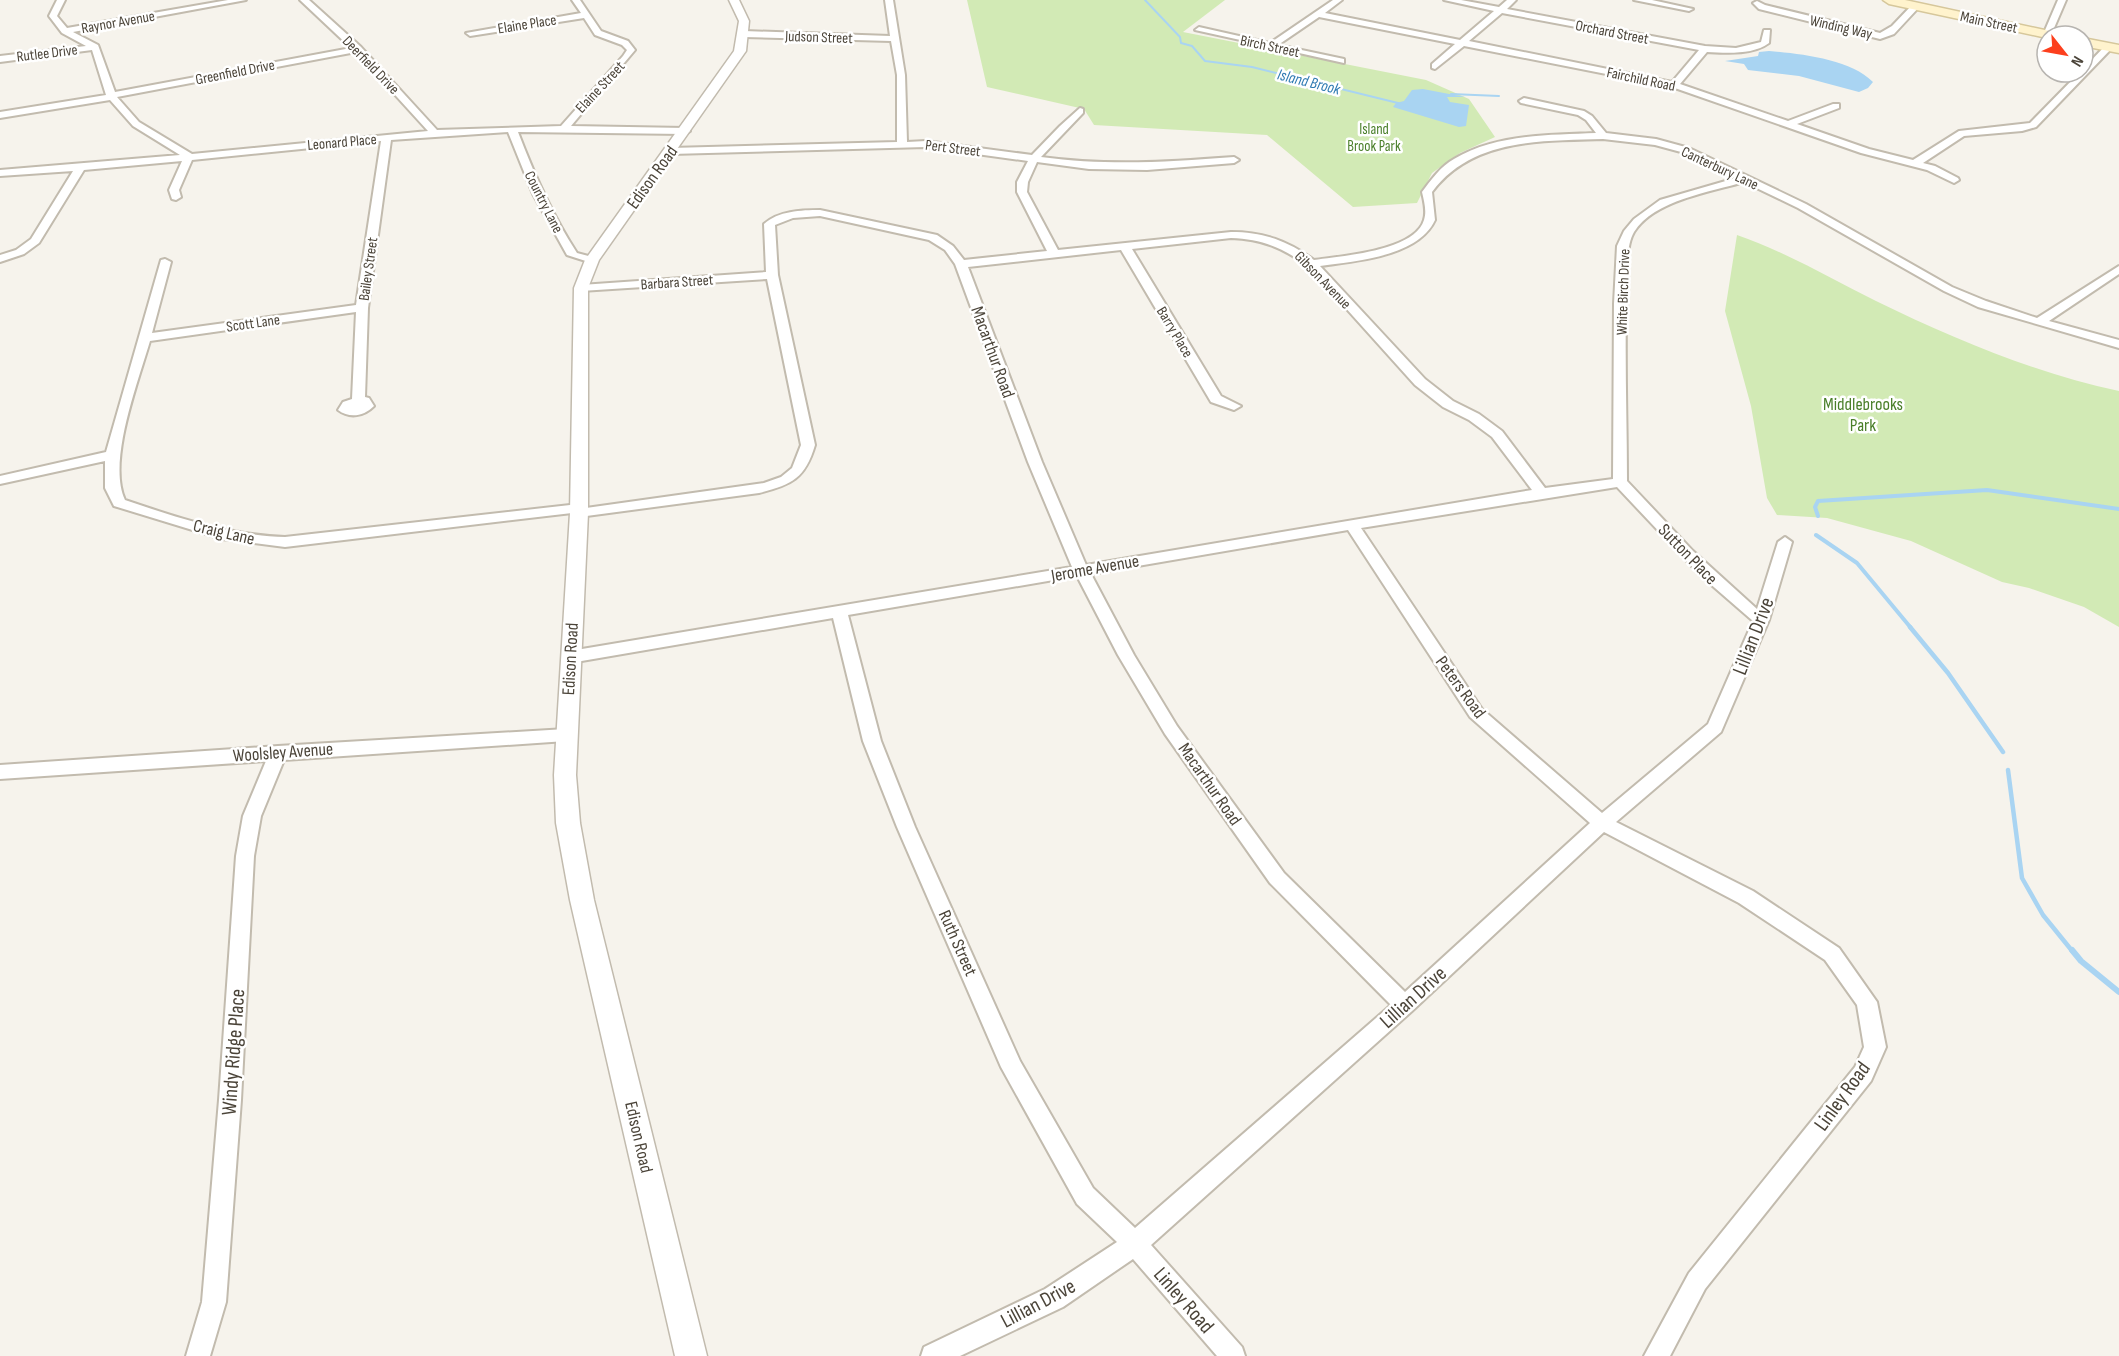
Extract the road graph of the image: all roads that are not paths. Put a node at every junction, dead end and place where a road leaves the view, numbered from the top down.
1 (61, 0) edge
2 (242, 0) edge
3 (304, 0) edge
4 (576, 0) edge
5 (734, 0) edge
6 (889, 0) edge
7 (1338, 0) edge
8 (1448, 0) edge
9 (1512, 0) edge
10 (1638, 0) edge
11 (1889, 0) edge
12 (2062, 0) edge
13 (1746, 2) dead end
14 (1759, 2) edge
15 (1916, 6) junction
16 (1689, 9) dead end
17 (1501, 10) junction
18 (1318, 14) junction
19 (584, 15) junction
20 (2054, 24) edge
21 (1199, 30) dead end
22 (65, 31) junction
23 (1767, 32) dead end
24 (2035, 32) edge
25 (470, 33) dead end
26 (744, 34) junction
27 (894, 38) junction
28 (1461, 42) junction
29 (2095, 44) edge
30 (1271, 46) junction
31 (95, 47) junction
32 (2114, 48) edge
33 (358, 49) junction
34 (1705, 49) junction
35 (0, 59) edge
36 (1341, 61) dead end
37 (1436, 66) dead end
38 (1674, 85) junction
39 (112, 96) junction
40 (1524, 100) dead end
41 (1836, 106) dead end
42 (1080, 111) dead end
43 (0, 115) edge
44 (1789, 124) junction
45 (564, 128) junction
46 (512, 129) junction
47 (685, 131) junction
48 (435, 133) junction
49 (1603, 136) junction
50 (386, 138) junction
51 (902, 143) junction
52 (671, 151) junction
53 (189, 156) junction
54 (1032, 160) junction
55 (1234, 160) dead end
56 (1914, 164) junction
57 (79, 168) junction
58 (0, 173) edge
59 (1744, 179) junction
60 (1954, 180) dead end
61 (176, 197) dead end
62 (1125, 247) junction
63 (1055, 255) junction
64 (0, 258) edge
65 (592, 260) junction
66 (165, 262) dead end
67 (961, 264) junction
68 (1312, 264) junction
69 (2119, 269) edge
70 (772, 275) junction
71 (581, 288) junction
72 (362, 308) junction
73 (2039, 322) junction
74 (143, 338) junction
75 (2119, 344) edge
76 (358, 401) dead end
77 (1234, 406) dead end
78 (112, 455) junction
79 (0, 480) edge
80 (1620, 482) junction
81 (1541, 493) junction
82 (579, 510) junction
83 (1352, 525) junction
84 (1785, 542) dead end
85 (1081, 570) junction
86 (839, 612) junction
87 (1761, 620) junction
88 (570, 657) junction
89 (566, 735) junction
90 (278, 752) junction
91 (0, 772) edge
92 (1602, 823) junction
93 (1404, 1005) junction
94 (1135, 1244) junction
95 (198, 1356) edge
96 (691, 1356) edge
97 (933, 1356) edge
98 (1233, 1356) edge
99 (1656, 1356) edge

1 - 22 street
2 - 22 street, Raynor Avenue
3 - 33 street, Deerfield Drive
4 - 19 street, Elaine Street
5 - 26 street
6 - 27 street
7 - 18 street
8 - 17 street, Orchard Street
9 - 17 street
10 - 16 street
11 - 15 main road, Main Street
12 - 20 street
13 - 14 street, Winding Way
14 - 15 street, Winding Way
15 - 24 main road, Main Street
17 - 28 street
17 - 34 street, Orchard Street
18 - 28 street, Fairchild Road
18 - 30 street
19 - 25 street, Elaine Place
19 - 45 street, Elaine Street
21 - 30 street, Birch Street
22 - 31 street
23 - 34 street, Orchard Street
26 - 27 street, Judson Street
26 - 47 street, Edison Road
27 - 51 street
28 - 37 street
28 - 38 street, Fairchild Road
29 - 32 main road
30 - 36 street, Birch Street
31 - 35 street, Rutlee Drive
31 - 39 street
32 - 56 street
33 - 39 street, Greenfield Drive
33 - 48 street, Deerfield Drive
34 - 38 street
38 - 44 street, Fairchild Road
39 - 43 street, Greenfield Drive
39 - 53 street
40 - 49 street
41 - 44 street
42 - 54 street
44 - 56 street, Fairchild Road
45 - 46 street, Leonard Place
45 - 47 street, Leonard Place
46 - 48 street, Leonard Place
46 - 65 street, Country Lane
47 - 52 street, Edison Road
48 - 50 street, Leonard Place
49 - 59 street, Canterbury Lane
49 - 68 street, Canterbury Lane
50 - 53 street, Leonard Place
50 - 72 street, Bailey Street
51 - 52 street, Pert Street
51 - 54 street, Pert Street
52 - 65 street, Edison Road
53 - 57 street, Leonard Place
53 - 61 street
54 - 55 street, Pert Street
54 - 63 street
56 - 60 street, Fairchild Road
57 - 58 street, Leonard Place
57 - 64 street
59 - 73 street, Canterbury Lane
59 - 80 street, White Birch Drive
62 - 63 street, Gibson Avenue
62 - 68 street, Gibson Avenue
62 - 77 street, Barry Place
63 - 67 street, Gibson Avenue
65 - 71 street, Edison Road
66 - 74 street, Craig Lane
67 - 70 street, Macarthur Road
67 - 85 street, Macarthur Road
68 - 81 street, Gibson Avenue
69 - 73 street
70 - 71 street, Barbara Street
70 - 82 street, Macarthur Road
71 - 82 street, Edison Road
72 - 74 street, Scott Lane
72 - 76 street, Bailey Street
73 - 75 street, Canterbury Lane
74 - 78 street, Craig Lane
78 - 79 street
78 - 82 street, Craig Lane
80 - 81 street, Jerome Avenue
80 - 87 street, Sutton Place
81 - 83 street, Jerome Avenue
82 - 88 street, Edison Road
83 - 85 street, Jerome Avenue
83 - 92 street, Peters Road
84 - 87 street, Lillian Drive
85 - 86 street, Jerome Avenue
85 - 93 street, Macarthur Road
86 - 88 street, Jerome Avenue
86 - 94 street, Ruth Street
87 - 92 street, Lillian Drive
88 - 89 street, Edison Road
89 - 90 street, Woolsley Avenue
89 - 96 street, Edison Road
90 - 91 street, Woolsley Avenue
90 - 95 street, Windy Ridge Place
92 - 93 street, Lillian Drive
92 - 99 street, Linley Road
93 - 94 street, Lillian Drive
94 - 97 street, Lillian Drive
94 - 98 street, Linley Road

